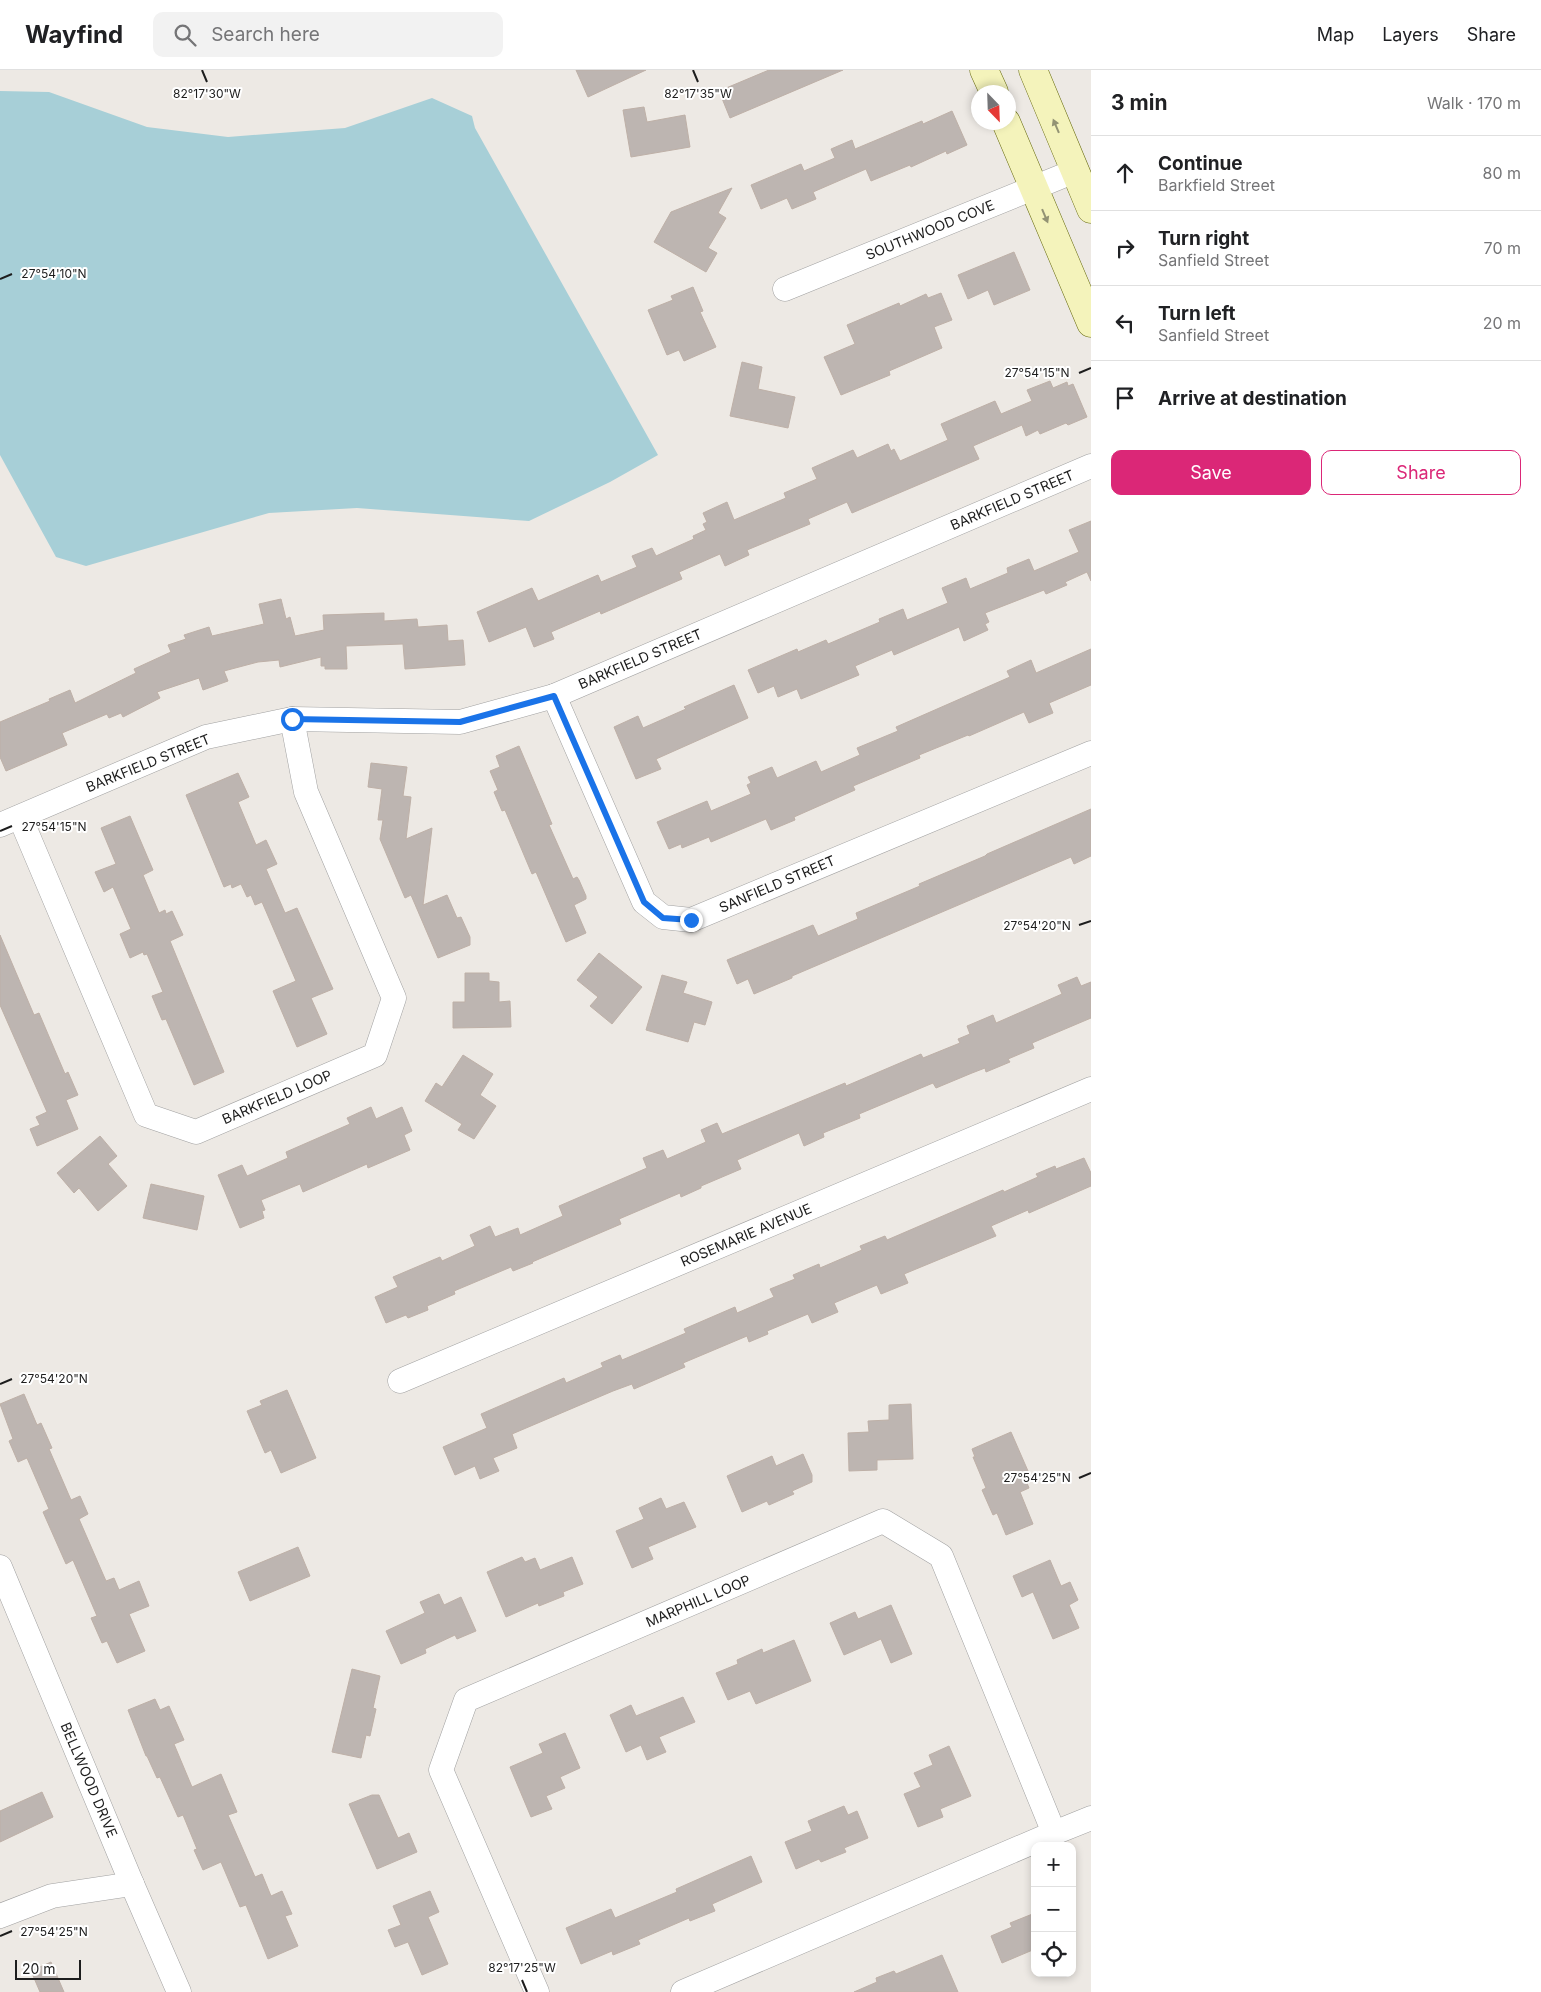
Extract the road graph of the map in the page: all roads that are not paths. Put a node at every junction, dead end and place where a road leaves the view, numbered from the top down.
1 (984, 70) edge
2 (1033, 70) edge
3 (991, 85) edge
4 (1009, 130) edge
5 (1075, 171) junction
6 (1034, 188) junction
7 (1091, 209) edge
8 (785, 289) dead end
9 (1091, 323) edge
10 (1091, 466) edge
11 (554, 696) junction
12 (292, 719) junction
13 (1091, 753) edge
14 (10, 821) edge
15 (1091, 1090) edge
16 (400, 1381) dead end
17 (0, 1568) edge
18 (1091, 1818) edge
19 (1054, 1833) junction
20 (132, 1884) junction
21 (0, 1916) edge
22 (179, 1992) edge
23 (536, 1992) edge
24 (683, 1992) edge

1 - 3 main road
5 -> 2 main road
4 - 6 main road
5 - 6 street, SOUTHWOOD COVE
5 - 7 main road
6 - 8 street, SOUTHWOOD COVE
6 -> 9 main road
10 - 11 street, BARKFIELD STREET
11 - 12 street, BARKFIELD STREET
11 - 13 street, SANFIELD STREET
12 - 14 street, BARKFIELD STREET
12 - 14 street, BARKFIELD LOOP
15 - 16 street, ROSEMARIE AVENUE
17 - 20 street, BELLWOOD DRIVE
18 - 19 street
19 - 23 street, MARPHILL LOOP
19 - 24 street
20 - 21 street
20 - 22 street, BELLWOOD DRIVE

